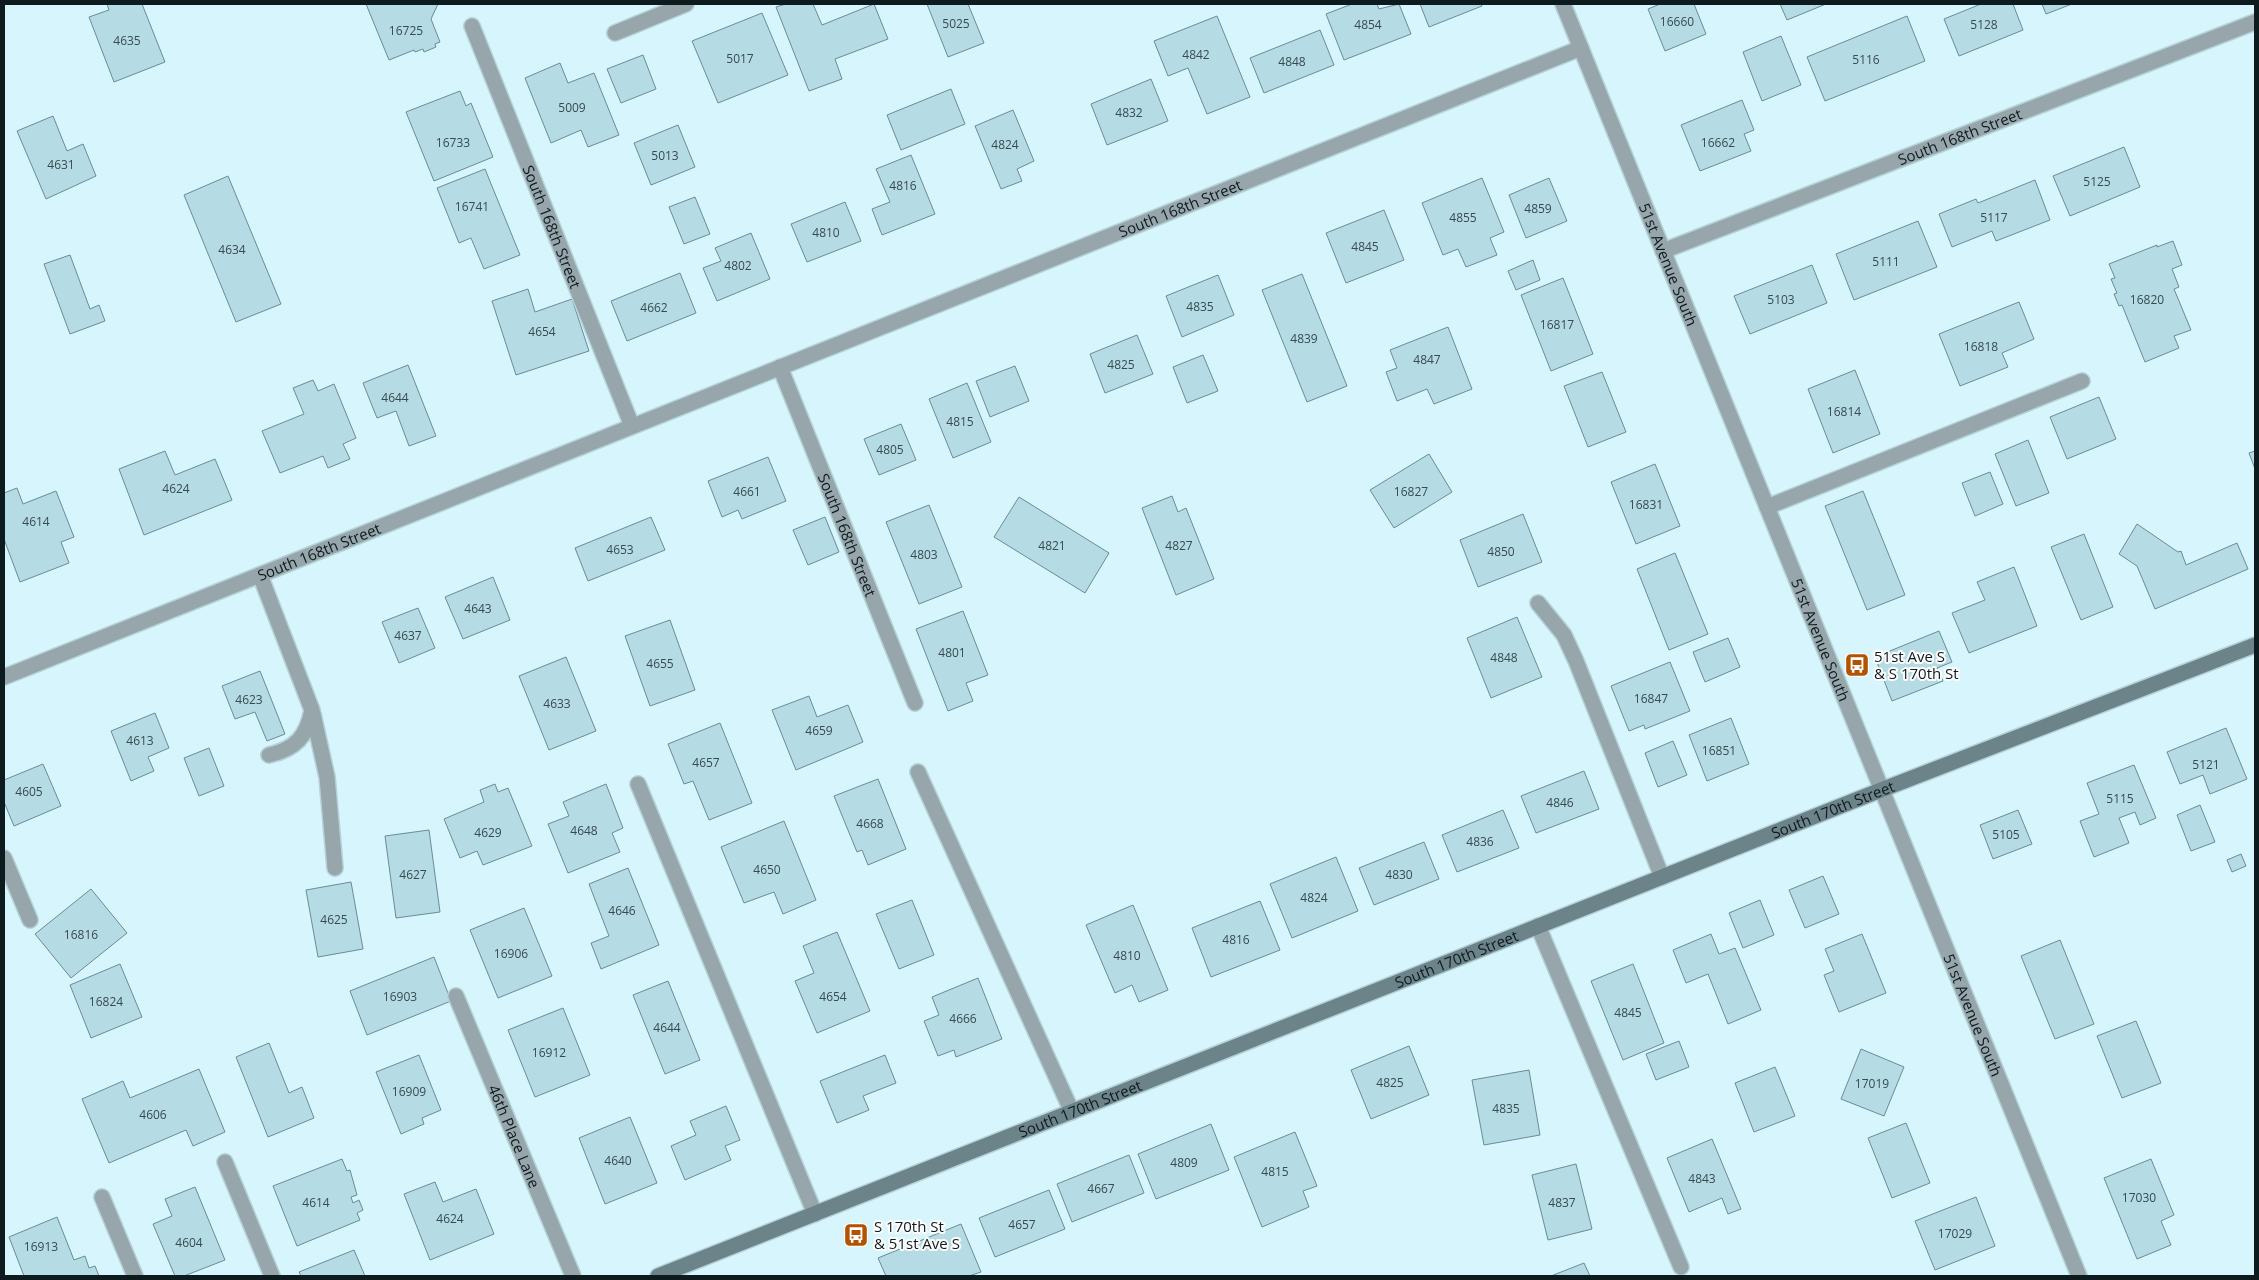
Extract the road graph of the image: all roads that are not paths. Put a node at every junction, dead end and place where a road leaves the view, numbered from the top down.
1 (686, 4) edge
2 (1564, 4) edge
3 (2255, 22) edge
4 (472, 26) dead end
5 (615, 33) dead end
6 (1581, 48) junction
7 (1663, 251) junction
8 (780, 367) junction
9 (2082, 381) dead end
10 (632, 426) junction
11 (1767, 507) junction
12 (260, 575) junction
13 (1538, 603) dead end
14 (2255, 645) edge
15 (4, 677) edge
16 (915, 703) dead end
17 (312, 710) junction
18 (269, 755) dead end
19 (918, 772) dead end
20 (638, 784) dead end
21 (1881, 790) junction
22 (4, 858) edge
23 (335, 868) dead end
24 (1662, 877) junction
25 (30, 920) dead end
26 (1538, 926) junction
27 (456, 996) dead end
28 (1072, 1112) junction
29 (225, 1162) dead end
30 (102, 1197) dead end
31 (815, 1214) junction
32 (1681, 1267) dead end
33 (135, 1276) edge
34 (272, 1276) edge
35 (573, 1276) edge
36 (658, 1276) edge
37 (2079, 1276) edge

1 - 5 street
2 - 6 street, 51st Avenue South
3 - 7 street, South 168th Street
4 - 10 street, South 168th Street
6 - 7 street, 51st Avenue South
6 - 8 street, South 168th Street
7 - 11 street, 51st Avenue South
8 - 10 street, South 168th Street
8 - 16 street, South 168th Street
9 - 11 street
10 - 12 street, South 168th Street
11 - 21 street, 51st Avenue South
12 - 15 street, South 168th Street
12 - 17 street
13 - 24 street
14 - 21 street, South 170th Street
17 - 18 street
17 - 23 street
19 - 28 street
20 - 31 street
21 - 24 street, South 170th Street
21 - 37 street, 51st Avenue South
22 - 25 street
24 - 26 street, South 170th Street
26 - 28 street, South 170th Street
26 - 32 street
27 - 35 street, 46th Place Lane
28 - 31 street, South 170th Street
29 - 34 street
30 - 33 street
31 - 36 street, South 170th Street

